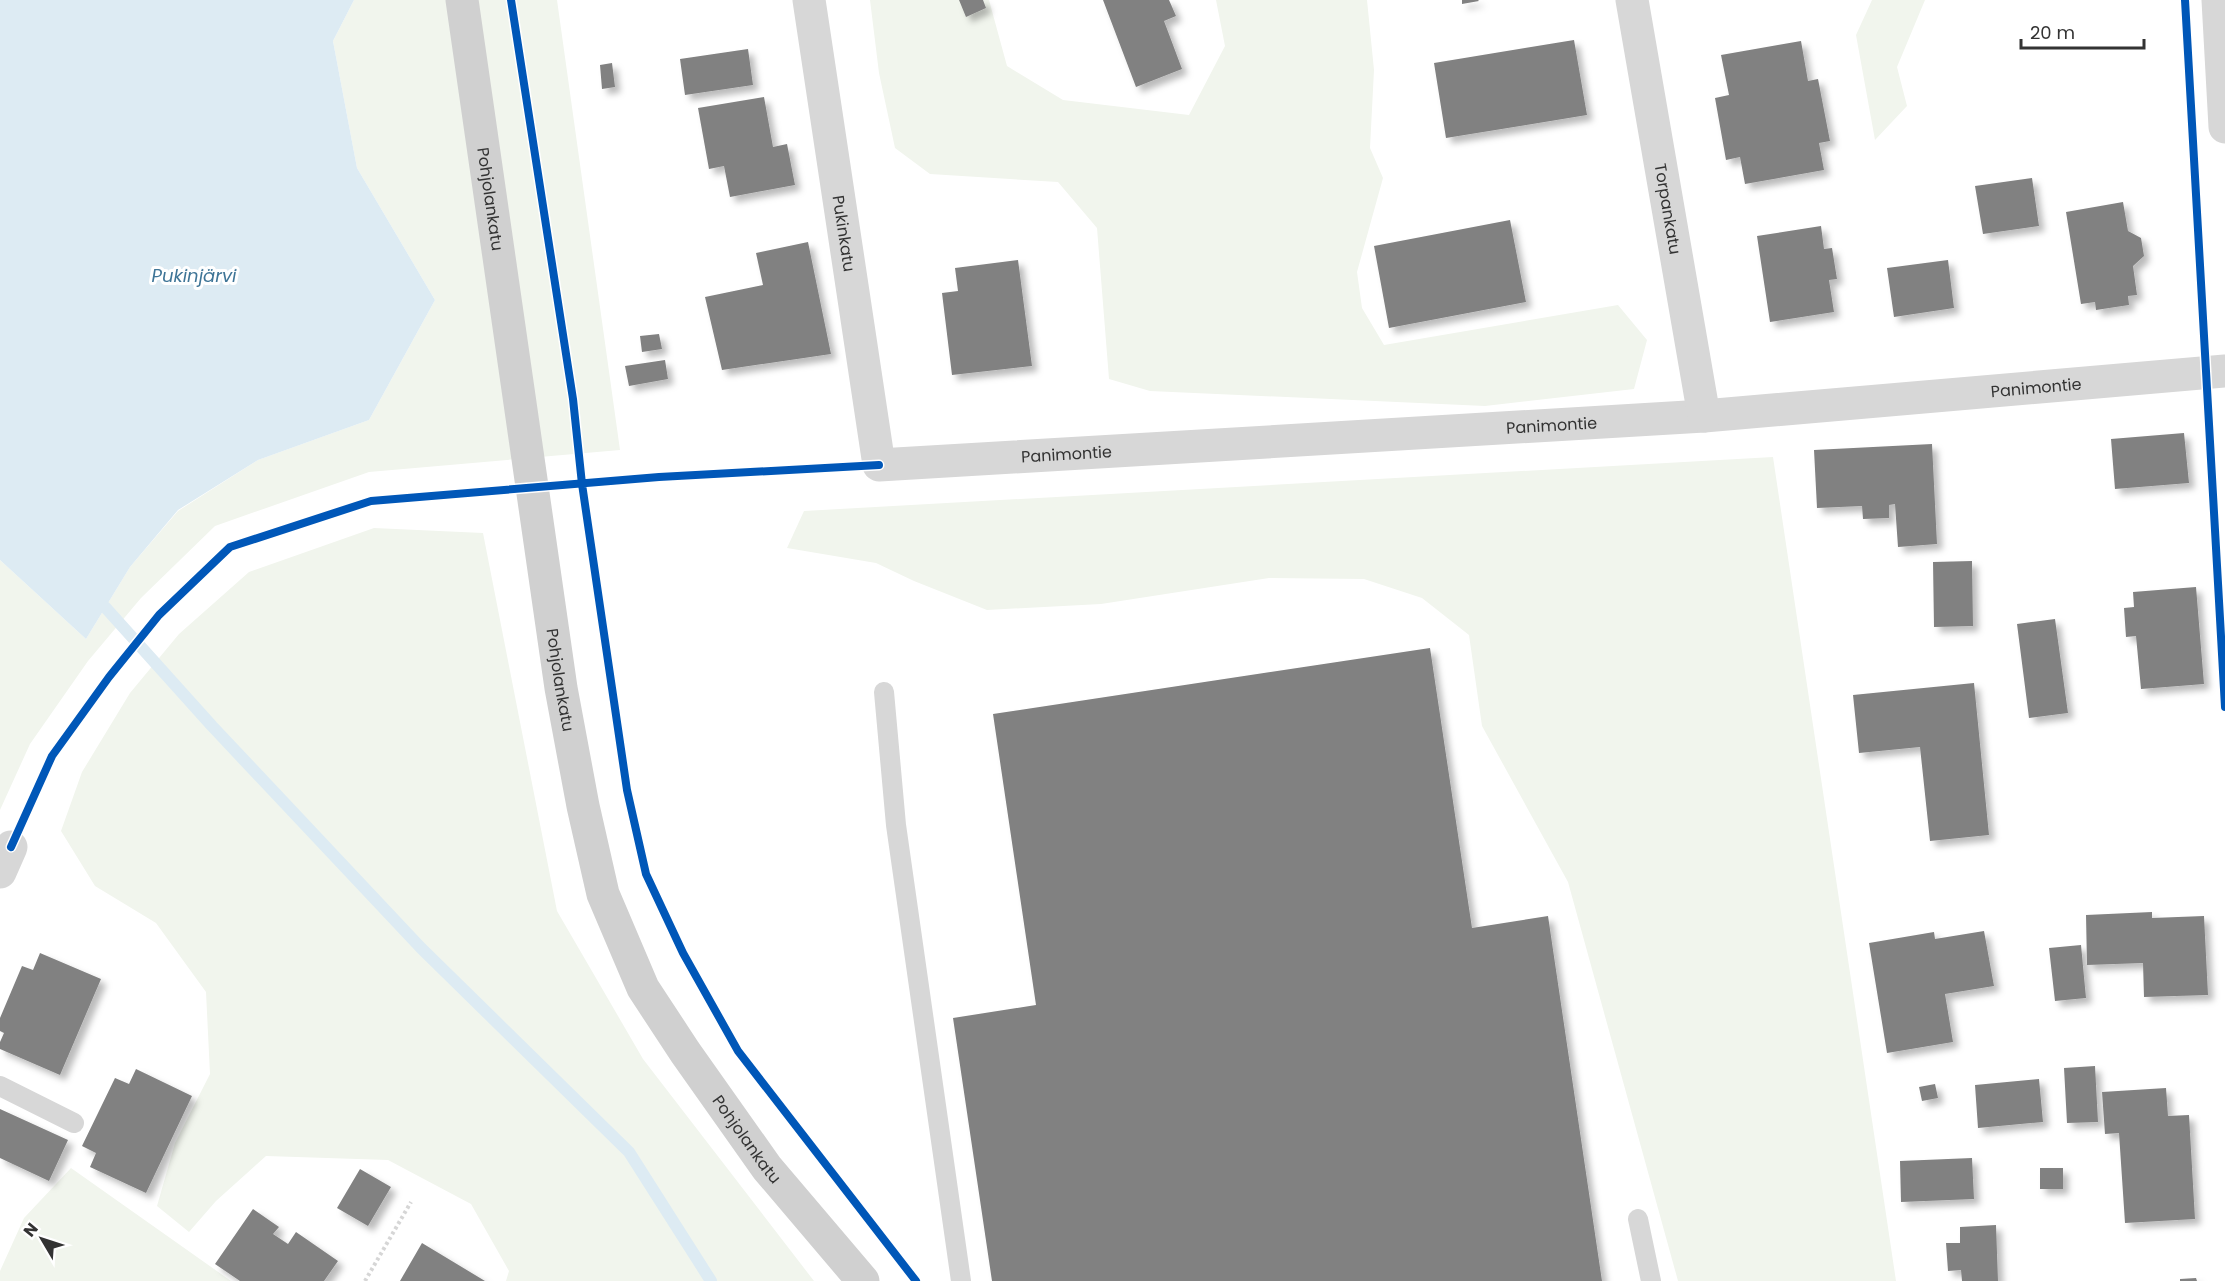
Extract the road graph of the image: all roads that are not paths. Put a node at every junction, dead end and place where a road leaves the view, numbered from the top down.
1 (462, 0) edge
2 (809, 0) edge
3 (1632, 0) edge
4 (2217, 0) edge
5 (2225, 127) edge
6 (2225, 371) edge
7 (1704, 416) junction
8 (879, 465) joint
9 (884, 692) dead end
10 (0, 1086) edge
11 (74, 1123) dead end
12 (1638, 1219) dead end
13 (863, 1281) edge
14 (961, 1281) edge
15 (1651, 1281) edge

1 - 13 main road, Pohjolankatu
2 - 8 street, Pukinkatu
3 - 7 street, Torpankatu
4 - 5 street
6 - 7 street, Panimontie
7 - 8 street, Panimontie
9 - 14 lane
10 - 11 lane
12 - 15 lane

